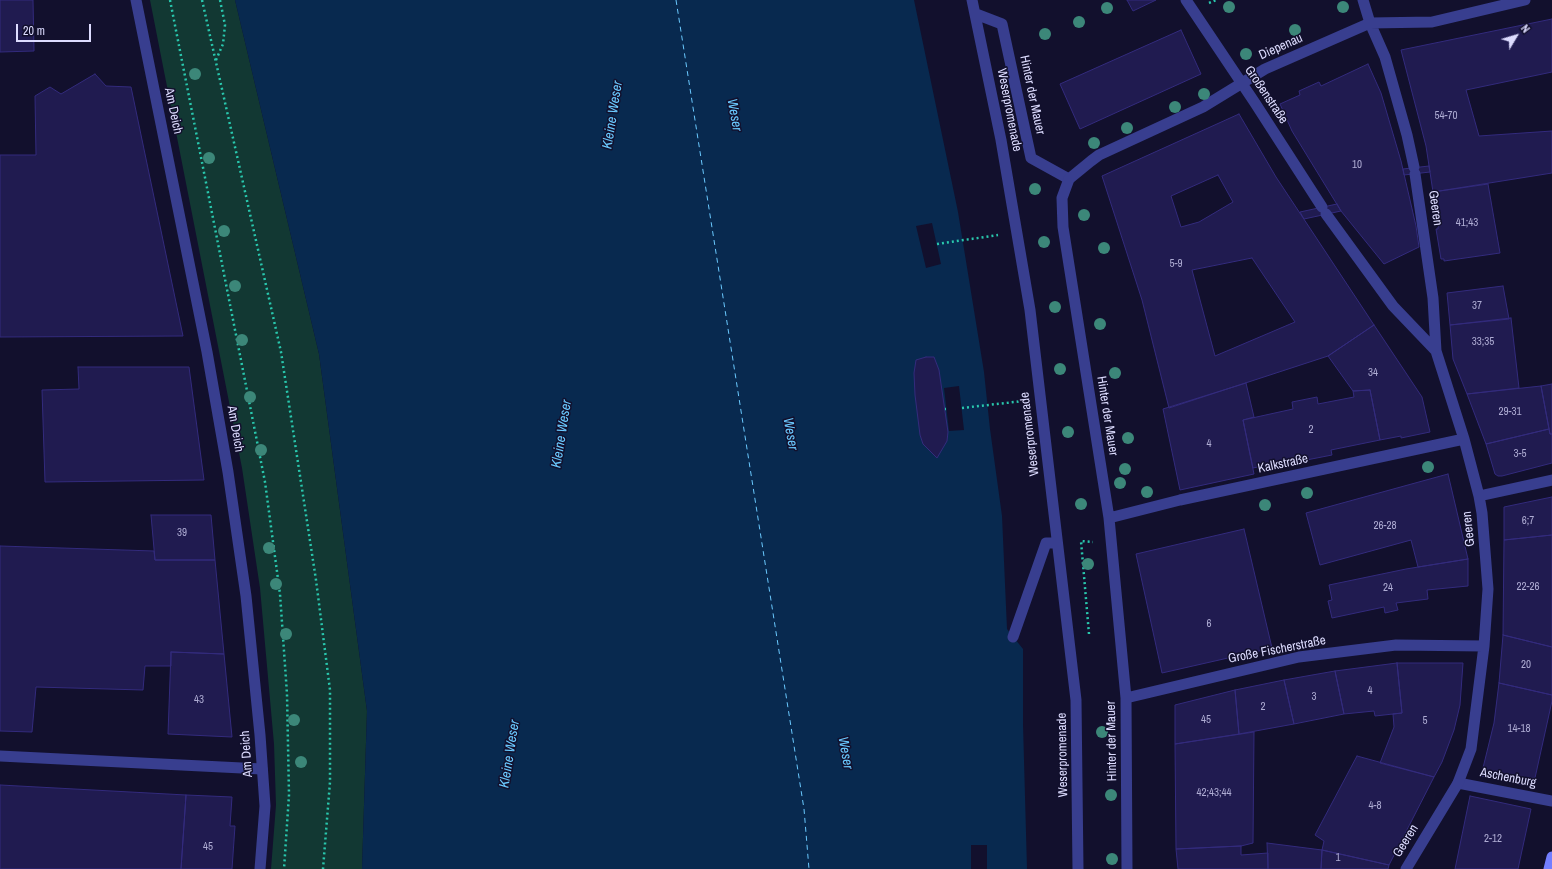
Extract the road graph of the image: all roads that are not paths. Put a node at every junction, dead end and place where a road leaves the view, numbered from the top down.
1 (136, 0) edge
2 (972, 0) edge
3 (1186, 0) edge
4 (1362, 0) edge
5 (1525, 0) edge
6 (976, 14) junction
7 (1370, 24) junction
8 (1241, 83) junction
9 (1069, 179) junction
10 (1436, 351) junction
11 (1464, 439) junction
12 (1552, 480) edge
13 (1479, 496) junction
14 (1109, 518) junction
15 (1057, 543) junction
16 (1013, 637) dead end
17 (1484, 646) junction
18 (1126, 698) junction
19 (0, 756) edge
20 (262, 769) junction
21 (1458, 783) junction
22 (1552, 802) edge
23 (1552, 857) edge
24 (260, 869) edge
25 (1078, 869) edge
26 (1127, 869) edge
27 (1406, 869) edge
28 (1549, 869) edge

1 - 20 street, Am Deich
2 - 6 street, Weserpromenade
3 - 8 street, Großenstraße
4 - 7 street, Geeren
5 - 7 street, Diepenau
6 - 9 street, Hinter der Mauer
6 - 15 street, Weserpromenade
7 - 8 street, Diepenau
7 - 10 street, Geeren
8 - 9 street, Diepenau
8 - 10 street, Großenstraße
9 - 14 street, Hinter der Mauer
10 - 11 street, Geeren
11 - 13 street, Geeren
11 - 14 street, Kalkstraße
12 - 13 street
13 - 17 street, Geeren
14 - 18 street, Hinter der Mauer
15 - 16 street
15 - 25 street, Weserpromenade
17 - 18 street, Große Fischerstraße
17 - 21 street, Geeren
18 - 26 street, Hinter der Mauer
19 - 20 street
20 - 24 street, Am Deich
21 - 22 street, Aschenburg
21 - 27 street, Geeren
23 - 28 main road

